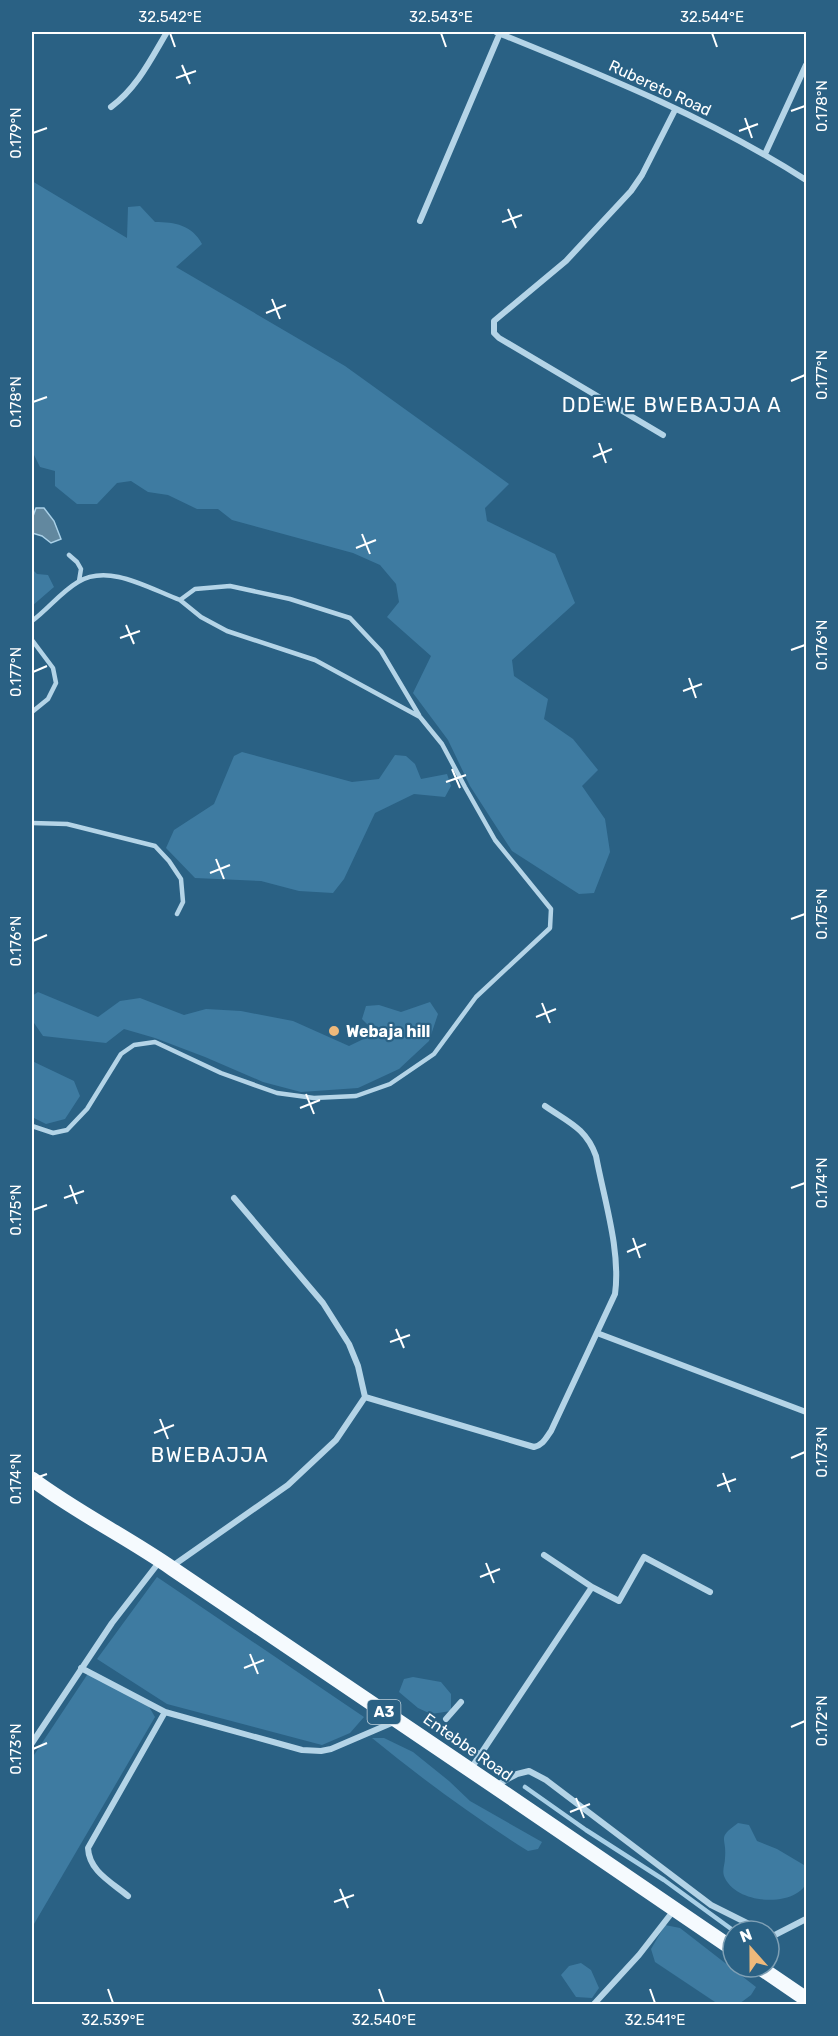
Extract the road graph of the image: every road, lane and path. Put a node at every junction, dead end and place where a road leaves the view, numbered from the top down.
1 (167, 32) edge
2 (498, 32) edge
3 (807, 65) edge
4 (111, 107) dead end
5 (675, 110) junction
6 (765, 154) junction
7 (807, 180) edge
8 (420, 221) dead end
9 (663, 435) dead end
10 (69, 555) dead end
11 (79, 581) junction
12 (180, 600) junction
13 (32, 621) edge
14 (32, 640) edge
15 (32, 712) edge
16 (420, 717) junction
17 (32, 823) edge
18 (177, 914) dead end
19 (545, 1106) dead end
20 (32, 1126) edge
21 (234, 1198) dead end
22 (597, 1333) junction
23 (365, 1397) junction
24 (807, 1412) edge
25 (32, 1479) edge
26 (544, 1555) dead end
27 (166, 1564) junction
28 (592, 1587) junction
29 (710, 1592) dead end
30 (81, 1668) junction
31 (460, 1702) dead end
32 (165, 1712) junction
33 (446, 1719) dead end
34 (397, 1721) junction
35 (32, 1743) edge
36 (470, 1770) junction
37 (494, 1787) junction
38 (128, 1896) dead end
39 (675, 1909) junction
40 (739, 1919) edge
41 (807, 1919) edge
42 (781, 1932) edge
43 (721, 1941) edge
44 (777, 1979) edge
45 (807, 1999) edge
46 (594, 2004) edge

1 - 4 street
2 - 5 street, Rubereto Road
2 - 8 street
3 - 6 street
5 - 6 street, Rubereto Road
5 - 9 street
6 - 7 street, Rubereto Road
10 - 11 lane
11 - 12 lane
11 - 13 lane
12 - 16 lane
12 - 16 lane
14 - 15 lane
16 - 20 lane
17 - 18 lane
19 - 22 street
21 - 23 street
22 - 23 street
22 - 24 street
23 - 27 street
25 - 27 main road, Entebbe Road / A3
26 - 28 street
27 - 30 street
27 - 34 main road, Entebbe Road / A3
28 - 29 street
28 - 36 street
30 - 32 street
30 - 35 street
31 - 33 street
32 - 34 street
32 - 38 street
34 - 36 main road, Entebbe Road / A3
36 - 37 main road, Entebbe Road / A3
37 - 39 main road, Entebbe Road / A3
37 - 40 street
39 - 43 main road, Entebbe Road / A3
39 - 46 street
41 - 42 street
44 - 45 main road

